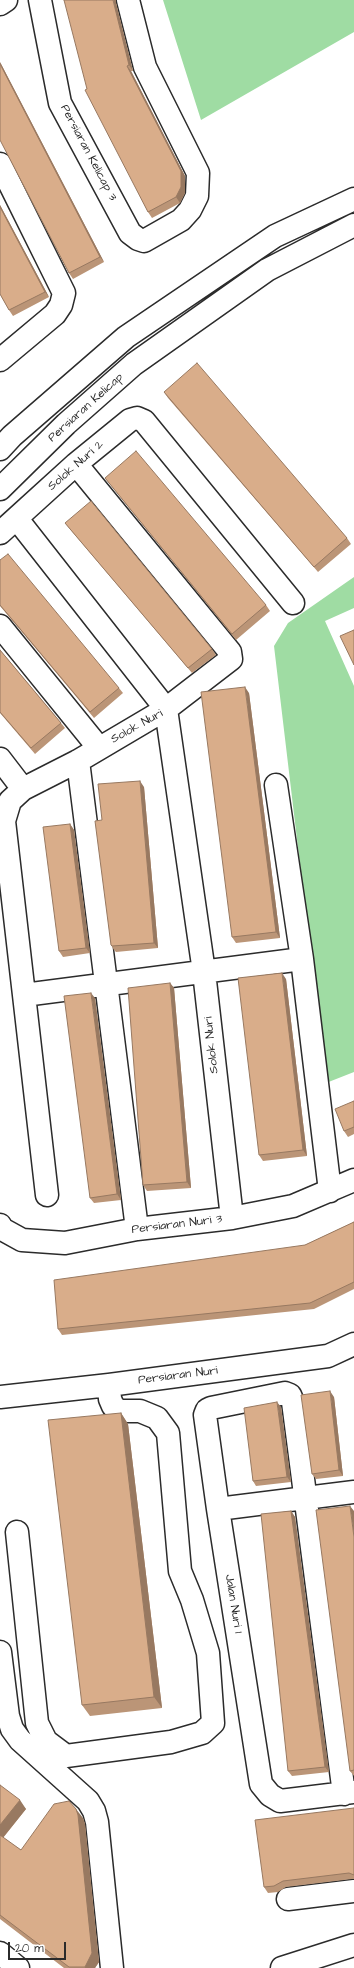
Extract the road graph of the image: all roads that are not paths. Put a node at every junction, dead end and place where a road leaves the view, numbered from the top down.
1 (6, 0) edge
2 (40, 0) edge
3 (128, 0) edge
4 (0, 4) edge
5 (0, 164) edge
6 (354, 199) edge
7 (354, 225) edge
8 (163, 312) junction
9 (177, 333) junction
10 (0, 360) edge
11 (0, 449) edge
12 (76, 464) junction
13 (0, 489) edge
14 (17, 519) junction
15 (0, 534) edge
16 (293, 603) dead end
17 (0, 626) edge
18 (166, 709) junction
19 (99, 748) junction
20 (0, 760) edge
21 (78, 761) junction
22 (276, 785) dead end
23 (23, 788) junction
24 (302, 958) junction
25 (204, 972) junction
26 (107, 984) junction
27 (24, 995) junction
28 (354, 1180) edge
29 (330, 1192) junction
30 (47, 1195) dead end
31 (232, 1218) junction
32 (0, 1225) edge
33 (137, 1229) junction
34 (354, 1344) edge
35 (109, 1385) junction
36 (0, 1397) edge
37 (354, 1492) edge
38 (304, 1498) junction
39 (218, 1509) junction
40 (17, 1532) dead end
41 (0, 1652) edge
42 (349, 1793) edge
43 (354, 1891) edge
44 (288, 1899) dead end
45 (354, 1945) edge
46 (0, 1953) edge
47 (18, 1968) edge
48 (112, 1968) edge
49 (282, 1968) edge

1 - 4 street
2 - 3 street, Persiaran Kelicap 3
5 - 10 street
6 - 8 street
7 - 9 street, Persiaran Kelicap
8 - 9 street
8 - 11 street
9 - 13 street, Persiaran Kelicap
12 - 14 street, Solok Nuri 2
12 - 16 street, Solok Nuri 2
12 - 18 street
14 - 15 street, Solok Nuri 2
14 - 18 street
17 - 19 street
18 - 19 street, Solok Nuri
18 - 25 street, Solok Nuri
19 - 21 street, Solok Nuri
20 - 23 street
21 - 23 street, Solok Nuri
21 - 26 street
22 - 24 street
23 - 27 street, Solok Nuri
24 - 25 street
24 - 29 street
25 - 26 street
25 - 31 street, Solok Nuri
26 - 27 street
26 - 33 street
27 - 30 street, Solok Nuri
28 - 29 street, Persiaran Nuri 3
29 - 31 street, Persiaran Nuri 3
31 - 33 street, Persiaran Nuri 3
32 - 33 street, Persiaran Nuri 3
34 - 35 street, Persiaran Nuri
35 - 36 street, Persiaran Nuri
35 - 40 street
37 - 38 street
38 - 39 street
38 - 39 street, Jalan Nuri 1
38 - 42 street
39 - 42 street, Jalan Nuri 1
41 - 48 street
43 - 44 street
45 - 49 street
46 - 47 street

